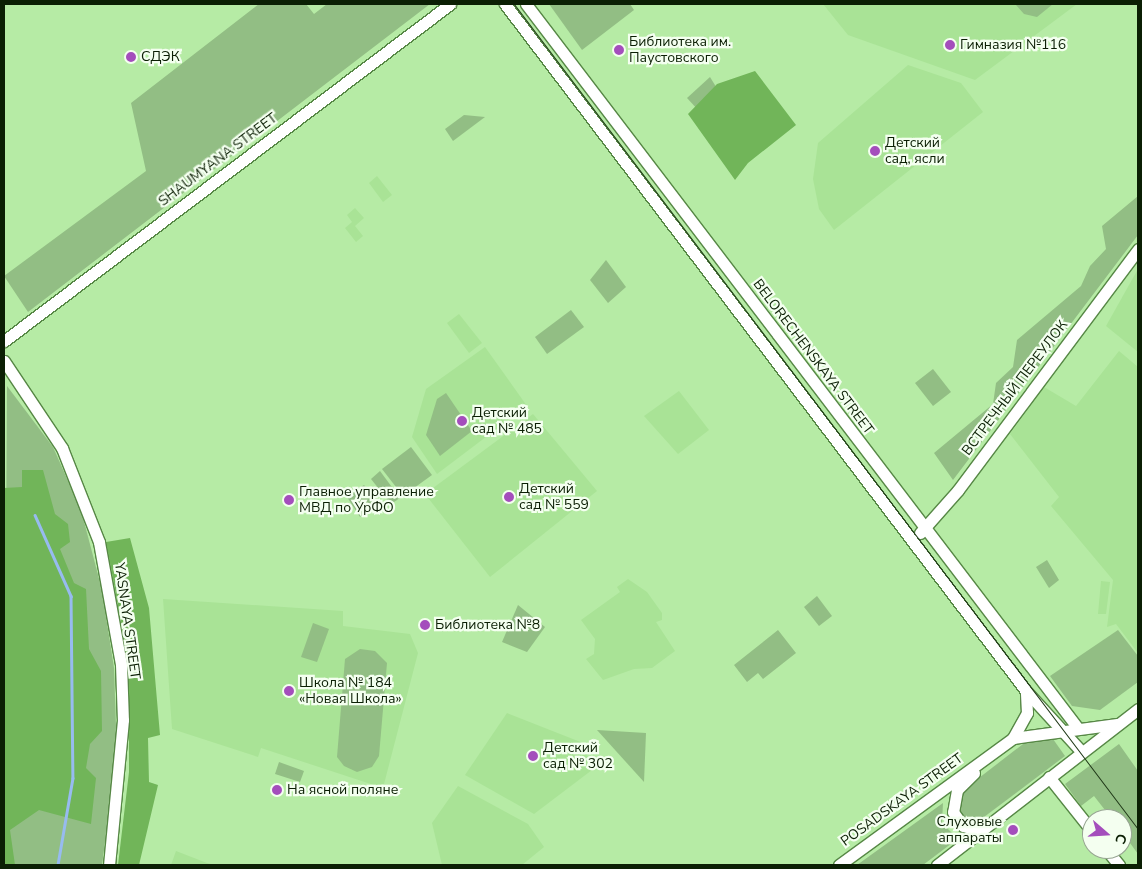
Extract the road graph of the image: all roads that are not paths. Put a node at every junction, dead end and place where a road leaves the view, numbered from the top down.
1 (450, 4) edge
2 (505, 4) edge
3 (526, 4) edge
4 (1138, 249) edge
5 (4, 341) edge
6 (4, 361) edge
7 (925, 529) junction
8 (911, 540) junction
9 (1026, 691) junction
10 (1138, 709) edge
11 (1117, 724) junction
12 (1077, 727) junction
13 (1059, 730) junction
14 (1013, 738) junction
15 (1081, 751) junction
16 (983, 759) junction
17 (1049, 777) junction
18 (1013, 805) junction
19 (1082, 818) edge
20 (109, 865) edge
21 (839, 865) edge
22 (937, 865) edge

1 - 5 street, SHAUMYANA STREET
2 - 8 street
3 - 7 street, BELORECHENSKAYA STREET
4 - 7 street, ВСТРЕЧНЫЙ ПЕРЕУЛОК
6 - 20 street
7 - 8 street, ВСТРЕЧНЫЙ ПЕРЕУЛОК
7 - 12 street, BELORECHENSKAYA STREET
8 - 9 street
9 - 13 street
9 - 14 street
10 - 11 street
11 - 12 street
11 - 15 street
12 - 13 street
12 - 15 street
13 - 14 street
13 - 15 street
14 - 16 street
15 - 17 street
16 - 18 street
16 - 21 street, POSADSKAYA STREET
17 - 18 street
17 - 19 street
18 - 22 street

